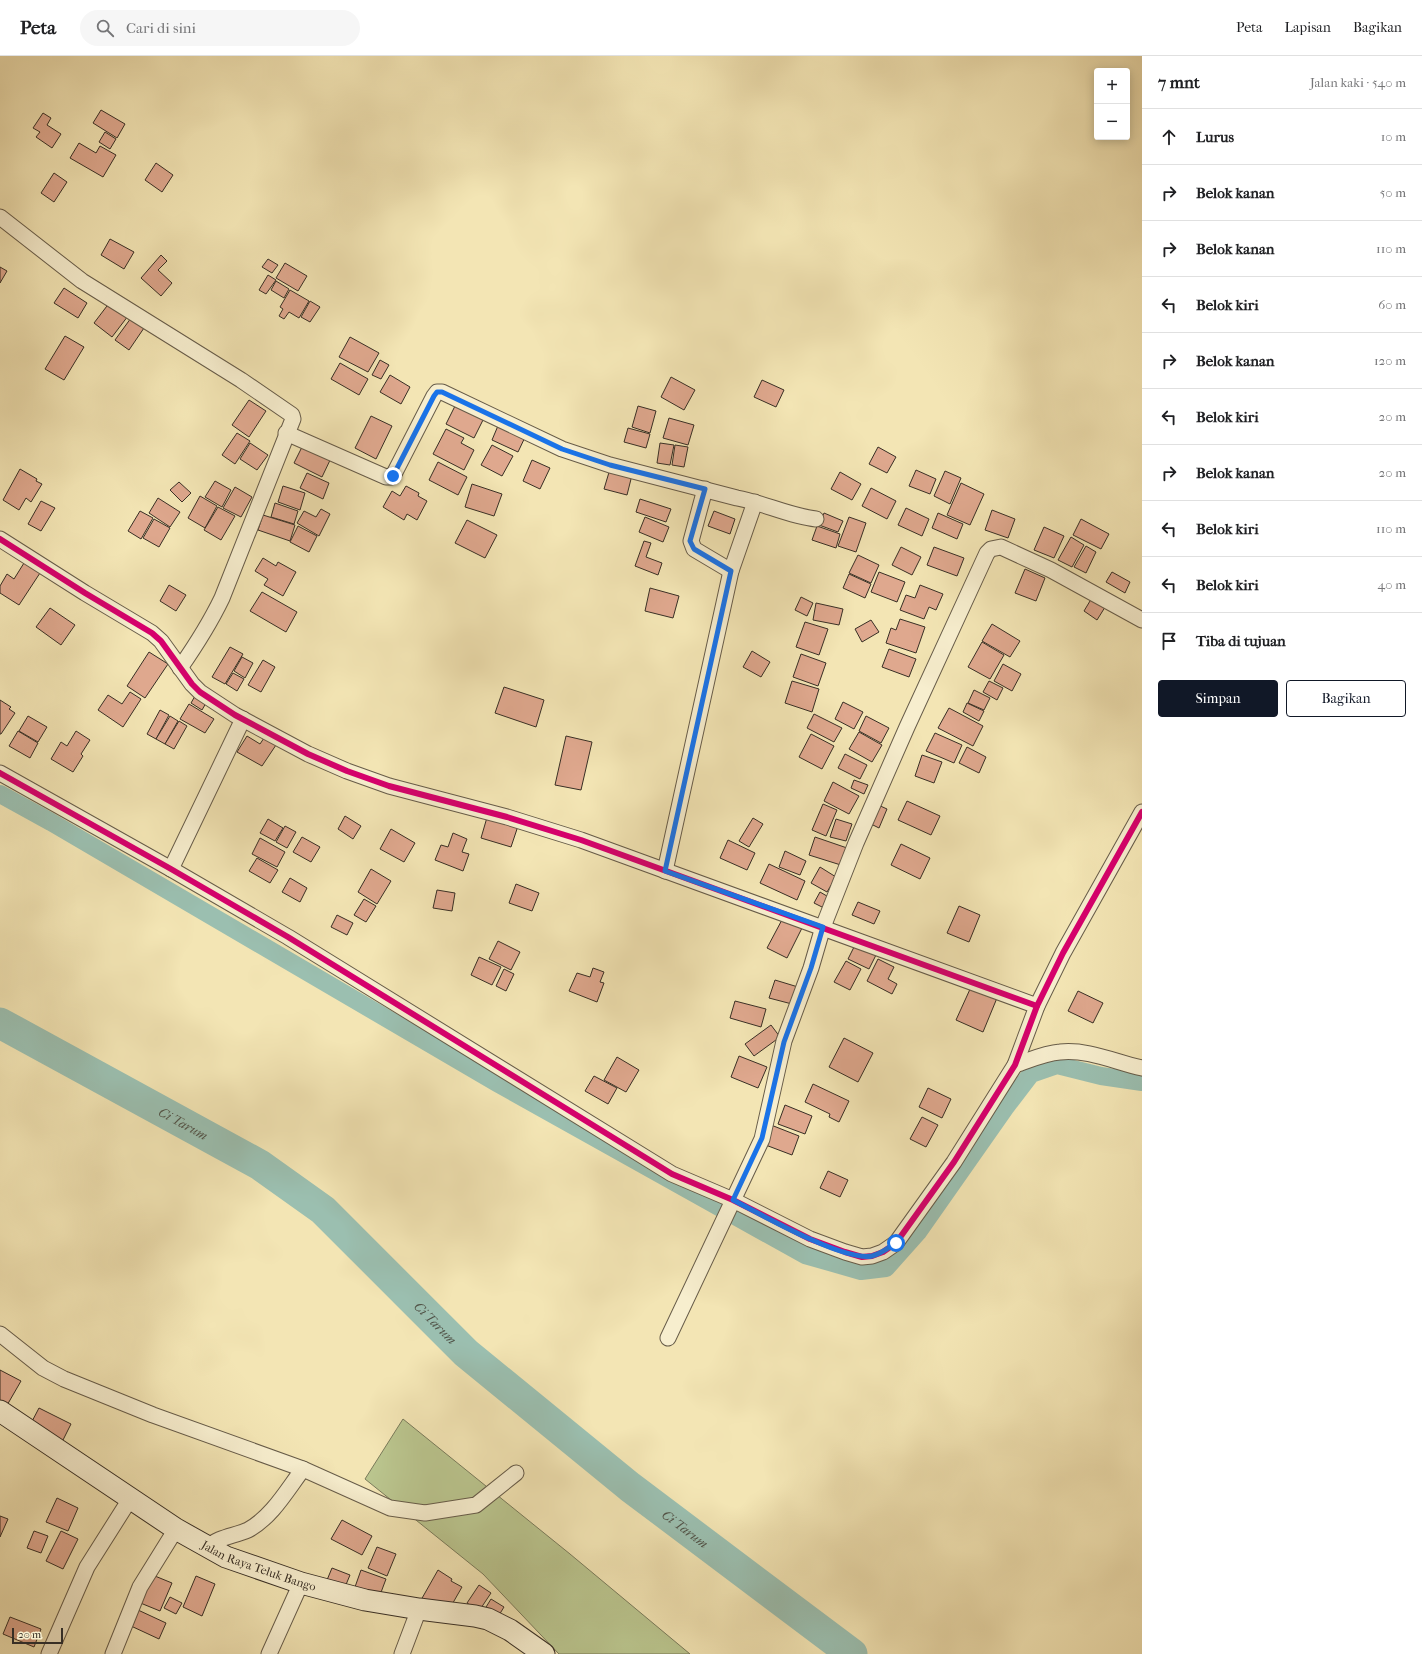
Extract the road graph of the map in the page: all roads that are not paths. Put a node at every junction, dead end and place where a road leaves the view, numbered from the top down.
1 (0, 217) edge
2 (286, 433) junction
3 (705, 489) junction
4 (755, 502) junction
5 (816, 519) dead end
6 (0, 539) edge
7 (731, 571) junction
8 (1142, 620) edge
9 (180, 668) junction
10 (243, 719) junction
11 (0, 773) edge
12 (1141, 817) edge
13 (170, 869) junction
14 (665, 871) junction
15 (823, 927) junction
16 (1037, 1006) junction
17 (1015, 1065) junction
18 (1142, 1068) edge
19 (733, 1200) junction
20 (0, 1334) edge
21 (668, 1338) dead end
22 (0, 1411) edge
23 (303, 1468) junction
24 (516, 1473) dead end
25 (130, 1499) junction
26 (176, 1529) junction
27 (208, 1547) junction
28 (301, 1583) junction
29 (418, 1609) junction
30 (48, 1654) edge
31 (113, 1654) edge
32 (269, 1654) edge
33 (402, 1654) edge
34 (544, 1654) edge

1 - 2 street
2 - 3 street
2 - 9 street
3 - 4 street
3 - 7 street
4 - 5 street
4 - 7 street
6 - 9 street
7 - 14 street
8 - 15 street
9 - 10 street
10 - 13 street
10 - 14 street
11 - 13 street
12 - 16 street
13 - 19 street
14 - 15 street
15 - 16 street
15 - 19 street
16 - 17 street
17 - 18 street
17 - 19 street
19 - 21 street
20 - 23 street
22 - 25 main road, Jalan Raya Teluk Bango
23 - 24 street
23 - 27 street
25 - 26 main road, Jalan Raya Teluk Bango
25 - 30 street
26 - 27 main road, Jalan Raya Teluk Bango
26 - 31 street
27 - 28 main road, Jalan Raya Teluk Bango
28 - 29 main road, Jalan Raya Teluk Bango
28 - 32 street
29 - 33 street
29 - 34 main road, Jalan Raya Teluk Bango

